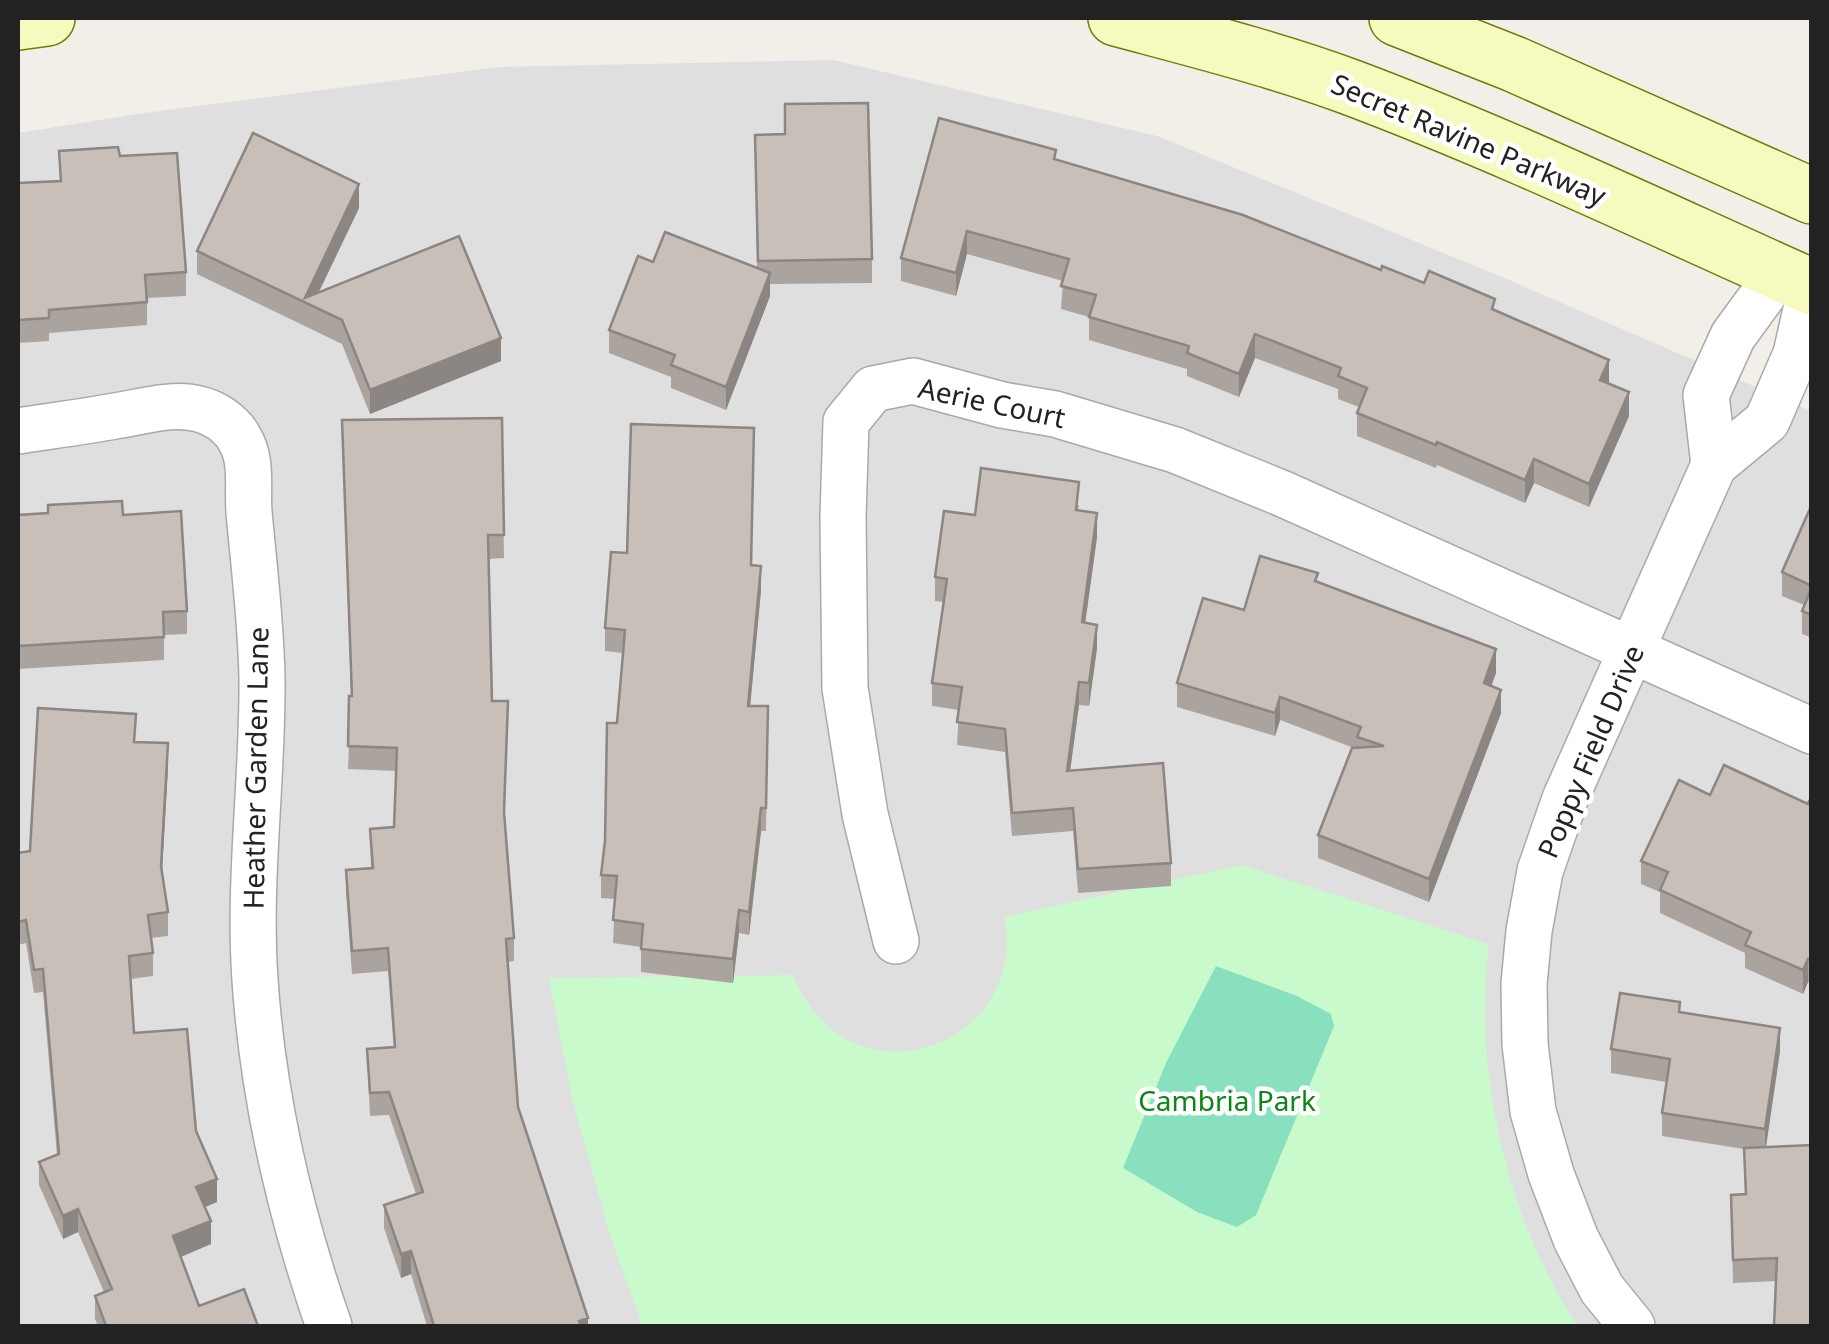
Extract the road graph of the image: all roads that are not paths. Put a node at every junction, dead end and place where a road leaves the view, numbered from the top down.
1 (47, 18) edge
2 (1116, 18) edge
3 (1397, 18) edge
4 (18, 22) edge
5 (1812, 196) edge
6 (1812, 230) edge
7 (1795, 280) edge
8 (18, 431) edge
9 (1714, 465) junction
10 (1632, 650) junction
11 (1812, 731) edge
12 (896, 940) dead end
13 (329, 1326) edge
14 (1632, 1326) edge

1 - 4 main road
2 - 7 main road, Secret Ravine Parkway
3 - 5 main road
6 - 7 main road
7 - 9 street, Poppy Field Drive
7 - 9 street
8 - 13 street, Heather Garden Lane
9 - 10 street, Poppy Field Drive
10 - 11 street, Aerie Court
10 - 12 street, Aerie Court
10 - 14 street, Poppy Field Drive

